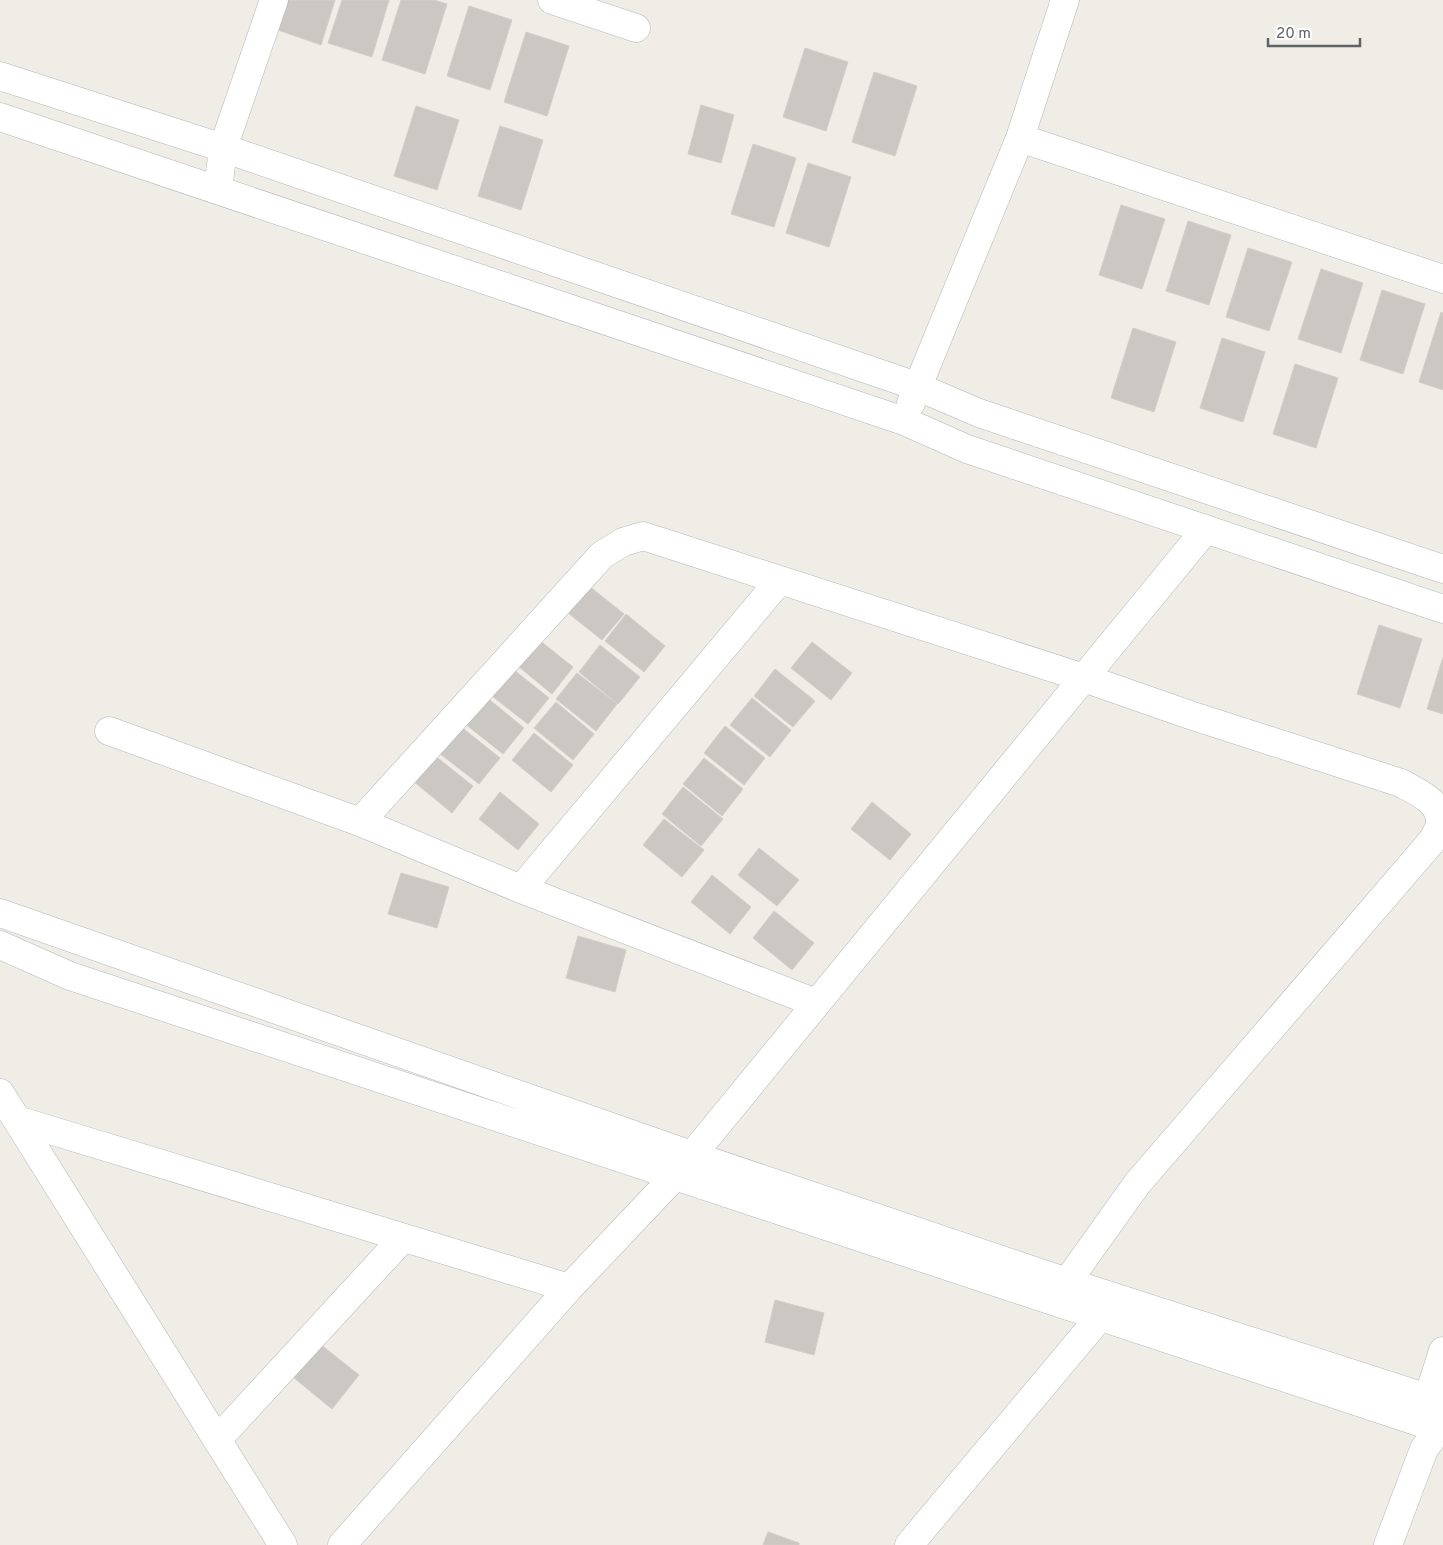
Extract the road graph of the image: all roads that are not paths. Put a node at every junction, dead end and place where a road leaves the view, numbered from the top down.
1 (274, 0) edge
2 (552, 0) edge
3 (1065, 0) edge
4 (636, 28) dead end
5 (0, 76) edge
6 (0, 117) edge
7 (1020, 138) junction
8 (223, 148) junction
9 (218, 190) junction
10 (1443, 279) edge
11 (916, 386) junction
12 (904, 421) junction
13 (1206, 529) junction
14 (1443, 569) edge
15 (780, 580) junction
16 (1443, 609) edge
17 (1084, 678) junction
18 (109, 731) dead end
19 (360, 822) junction
20 (521, 889) junction
21 (0, 913) edge
22 (0, 945) edge
23 (816, 1003) junction
24 (0, 1094) edge
25 (16, 1120) junction
26 (691, 1155) junction
27 (675, 1176) junction
28 (404, 1238) junction
29 (1067, 1282) junction
30 (569, 1288) junction
31 (1100, 1316) junction
32 (1443, 1350) edge
33 (1435, 1422) edge
34 (217, 1440) junction
35 (283, 1545) edge
36 (342, 1545) edge
37 (909, 1545) edge
38 (1388, 1545) edge

1 - 8 street
2 - 4 street
3 - 7 street
5 - 8 street
6 - 9 street
7 - 10 street
7 - 11 street
8 - 9 street
8 - 11 street
9 - 12 street
11 - 12 street
11 - 14 street
12 - 13 street
13 - 16 street
13 - 17 street
15 - 17 street
15 - 19 street
15 - 20 street
17 - 23 street
17 - 29 street
18 - 19 street
19 - 20 street
20 - 23 street
21 - 26 street
22 - 27 street
23 - 26 street
24 - 25 street
25 - 28 street
25 - 34 street
26 - 27 street
26 - 29 street
27 - 30 street
27 - 31 street
28 - 30 street
28 - 34 street
29 - 33 street
30 - 36 street
31 - 33 street
31 - 37 street
32 - 33 street
33 - 38 street
34 - 35 street

